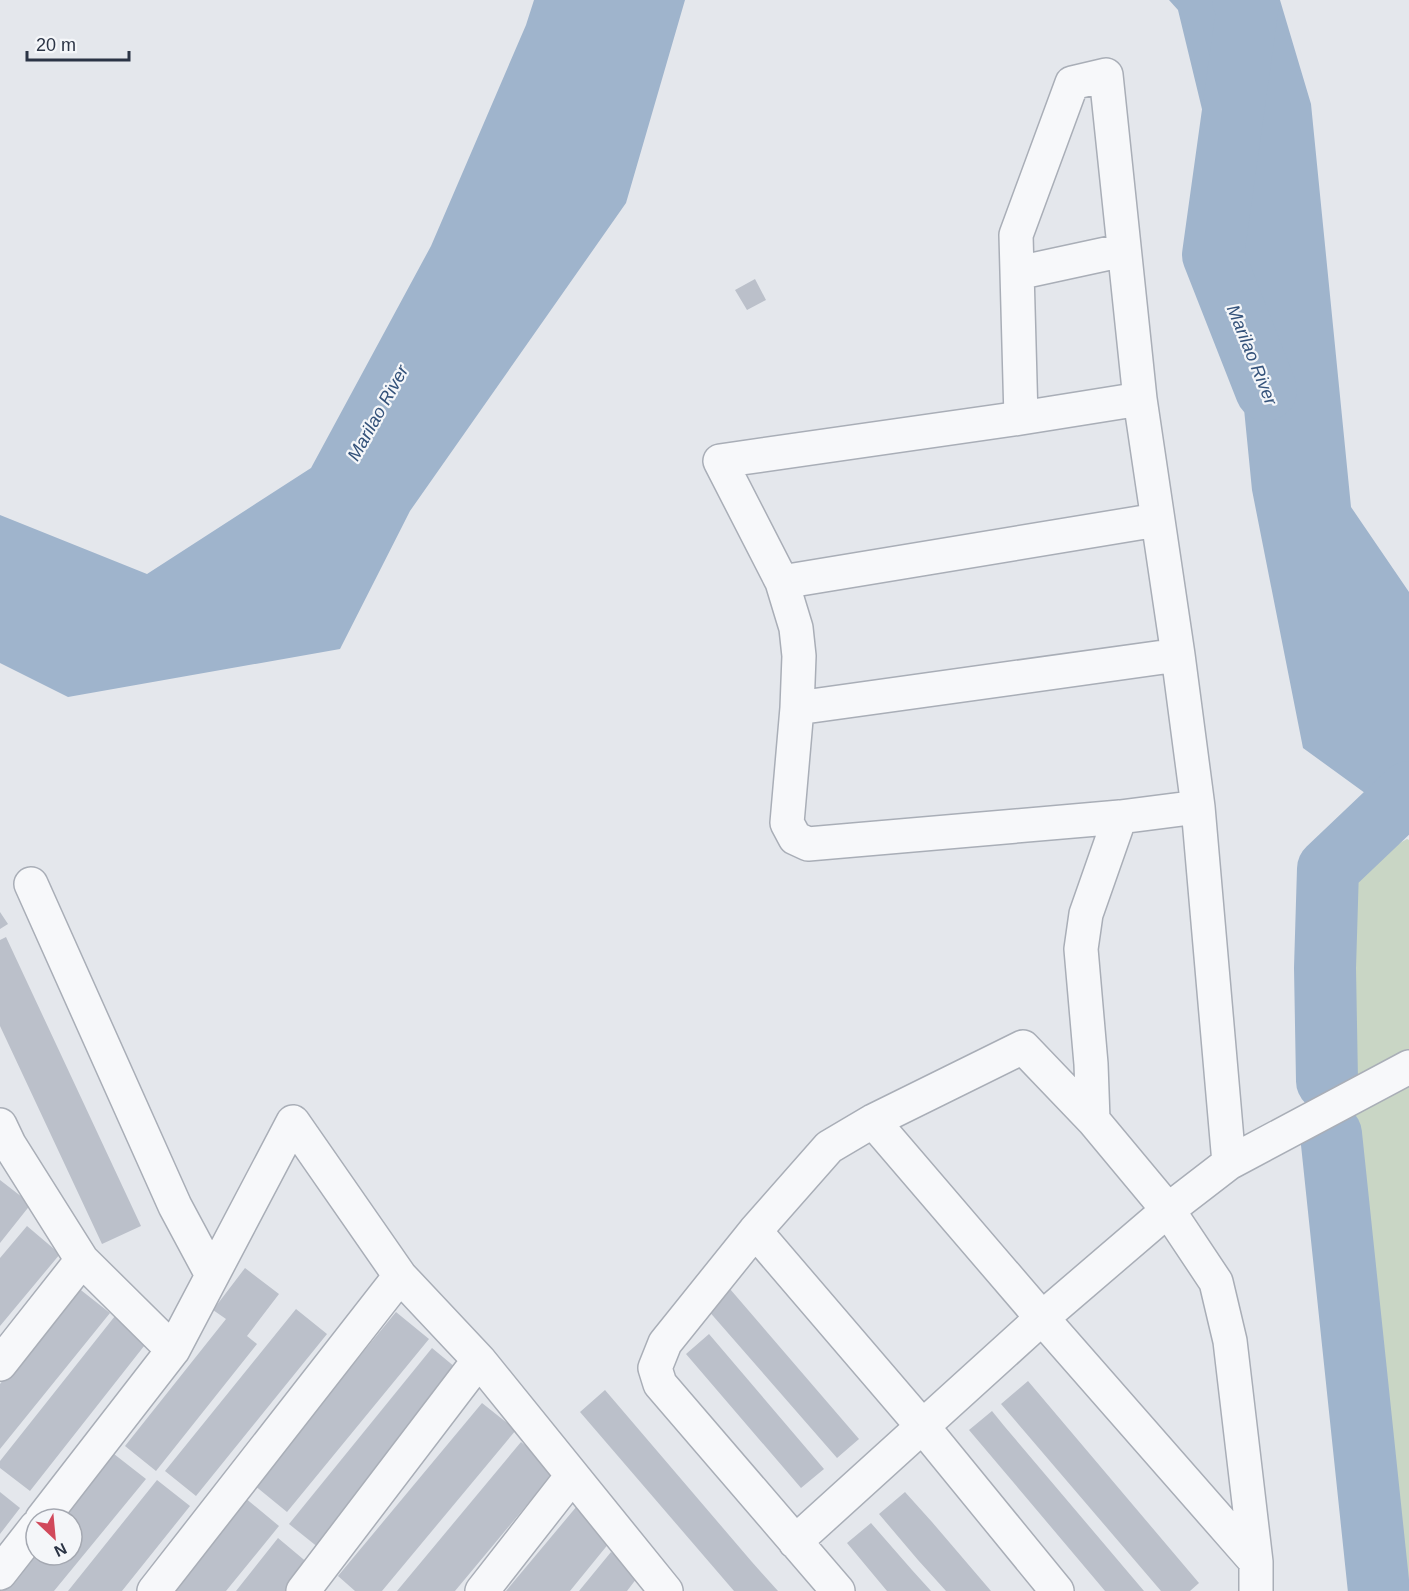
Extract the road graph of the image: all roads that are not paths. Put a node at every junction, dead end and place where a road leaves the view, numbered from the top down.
1 (1124, 250) junction
2 (1018, 273) junction
3 (1140, 399) junction
4 (1021, 418) junction
5 (1157, 520) junction
6 (782, 582) junction
7 (1178, 655) junction
8 (797, 708) junction
9 (1198, 807) junction
10 (1120, 817) junction
11 (32, 884) dead end
12 (1409, 1067) edge
13 (1093, 1120) junction
14 (873, 1121) junction
15 (3, 1141) edge
16 (1228, 1162) junction
17 (1168, 1210) junction
18 (755, 1231) junction
19 (82, 1260) junction
20 (212, 1275) junction
21 (400, 1276) junction
22 (1042, 1318) junction
23 (173, 1350) junction
24 (479, 1360) junction
25 (0, 1364) edge
26 (922, 1427) junction
27 (572, 1476) junction
28 (51, 1507) edge
29 (24, 1542) edge
30 (795, 1542) junction
31 (0, 1573) edge
32 (1256, 1577) edge
33 (659, 1588) edge
34 (154, 1591) edge
35 (303, 1591) edge
36 (482, 1591) edge
37 (838, 1591) edge
38 (1057, 1591) edge

1 - 2 street
1 - 2 street
1 - 3 street
2 - 4 street
3 - 4 street
3 - 5 street
4 - 6 street
5 - 6 street
5 - 7 street
6 - 8 street
7 - 8 street
7 - 9 street
8 - 10 street
9 - 10 street
9 - 16 street
10 - 13 street
11 - 20 street
12 - 16 street
13 - 14 street
13 - 17 street
14 - 18 street
14 - 22 street
15 - 19 street
16 - 17 street
17 - 22 street
17 - 32 street
18 - 26 street
18 - 30 street
19 - 23 street
19 - 25 street
20 - 21 street
20 - 23 street
21 - 24 street
21 - 34 street
22 - 26 street
22 - 32 street
23 - 28 street
24 - 27 street
24 - 35 street
26 - 30 street
26 - 38 street
27 - 33 street
27 - 36 street
29 - 31 street
30 - 37 street

